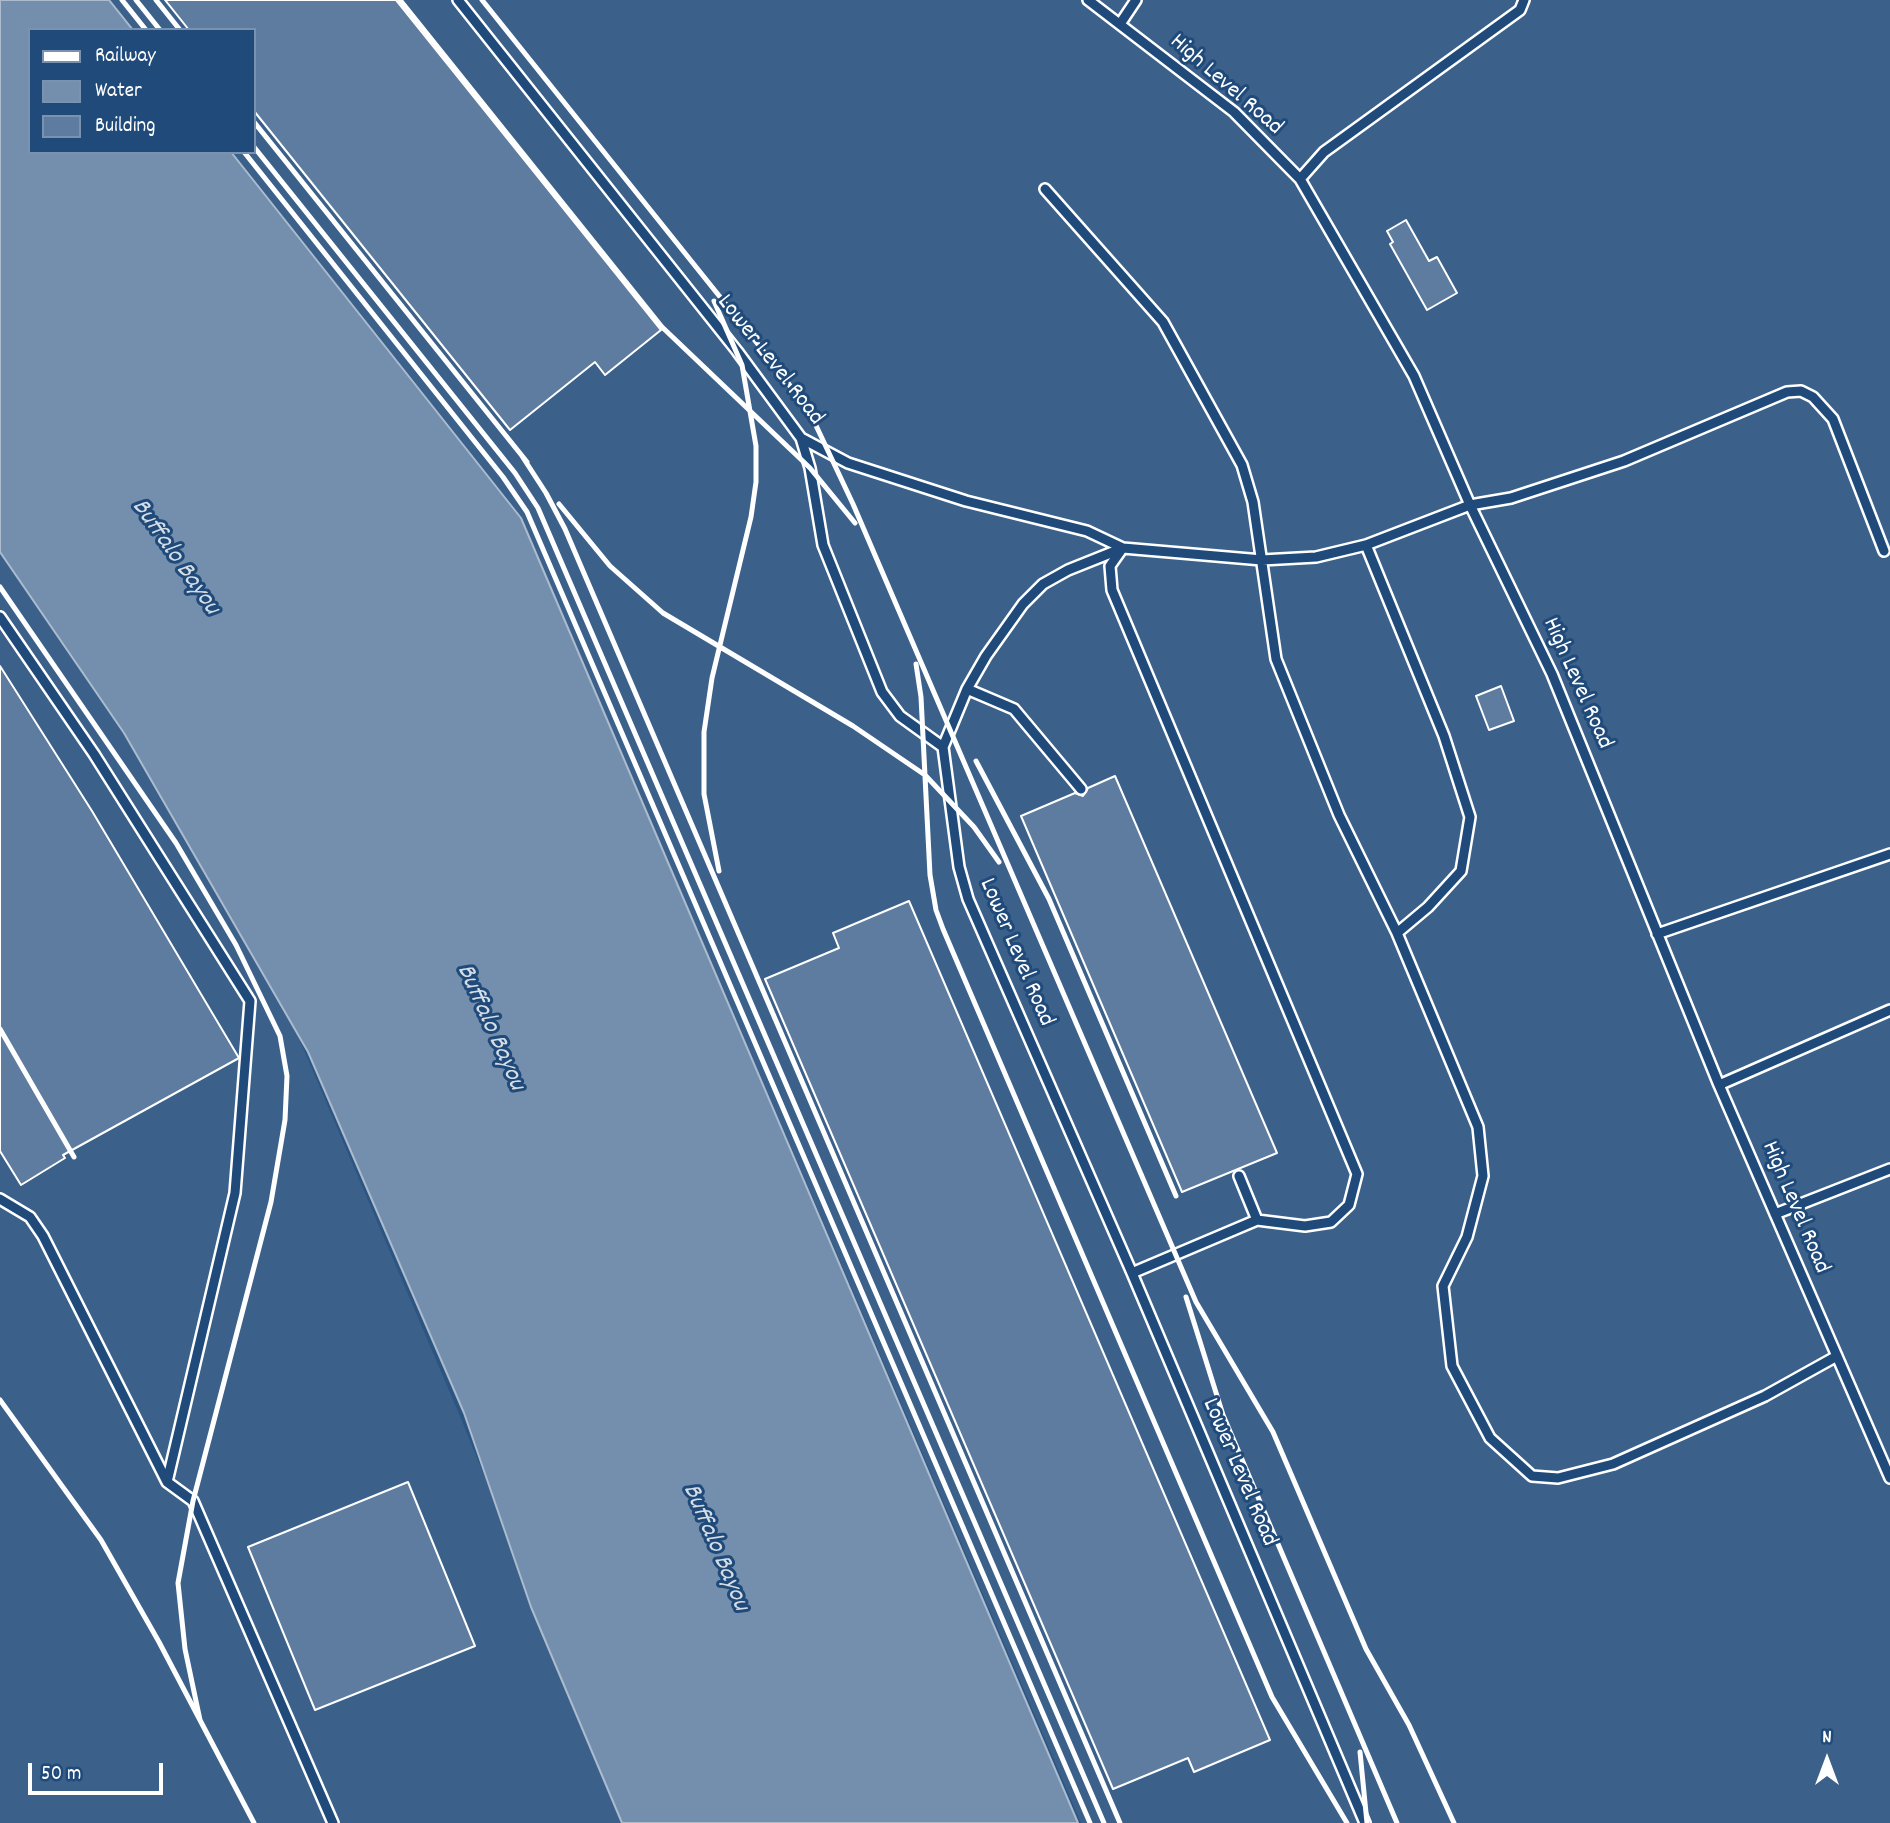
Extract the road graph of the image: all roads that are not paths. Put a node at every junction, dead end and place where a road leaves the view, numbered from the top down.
1 (458, 0) edge
2 (1088, 0) edge
3 (1136, 0) edge
4 (1524, 0) edge
5 (1120, 24) junction
6 (1300, 180) junction
7 (1045, 189) dead end
8 (801, 438) junction
9 (1470, 505) junction
10 (1366, 545) junction
11 (1123, 548) junction
12 (1884, 551) dead end
13 (1262, 560) junction
14 (0, 617) edge
15 (967, 689) junction
16 (943, 747) junction
17 (1082, 789) dead end
18 (1890, 854) edge
19 (1397, 933) junction
20 (1657, 934) junction
21 (1890, 1010) edge
22 (1719, 1085) junction
23 (1890, 1169) edge
24 (1239, 1176) dead end
25 (0, 1199) edge
26 (1775, 1214) junction
27 (1257, 1220) junction
28 (1132, 1272) junction
29 (1837, 1356) junction
30 (1890, 1478) edge
31 (167, 1482) junction
32 (333, 1823) edge
33 (1365, 1823) edge

1 - 8 lane, Lower Level Road
2 - 5 lane, High Level Road
3 - 5 lane
4 - 6 lane
5 - 6 lane, High Level Road
6 - 9 lane, High Level Road
7 - 13 lane
8 - 11 lane, Lower Level Road
8 - 16 lane
9 - 10 lane
9 - 12 lane
9 - 20 lane, High Level Road
10 - 13 lane
10 - 19 lane
11 - 13 lane
11 - 15 lane
11 - 27 lane
13 - 19 lane
14 - 31 lane
15 - 16 lane
15 - 17 lane
16 - 28 lane, Lower Level Road
18 - 20 lane
19 - 29 lane
20 - 22 lane, High Level Road
21 - 22 lane
22 - 26 lane, High Level Road
23 - 26 lane
24 - 27 lane
25 - 31 lane
26 - 29 lane, High Level Road
27 - 28 lane
28 - 33 lane, Lower Level Road
29 - 30 lane, High Level Road
31 - 32 lane

